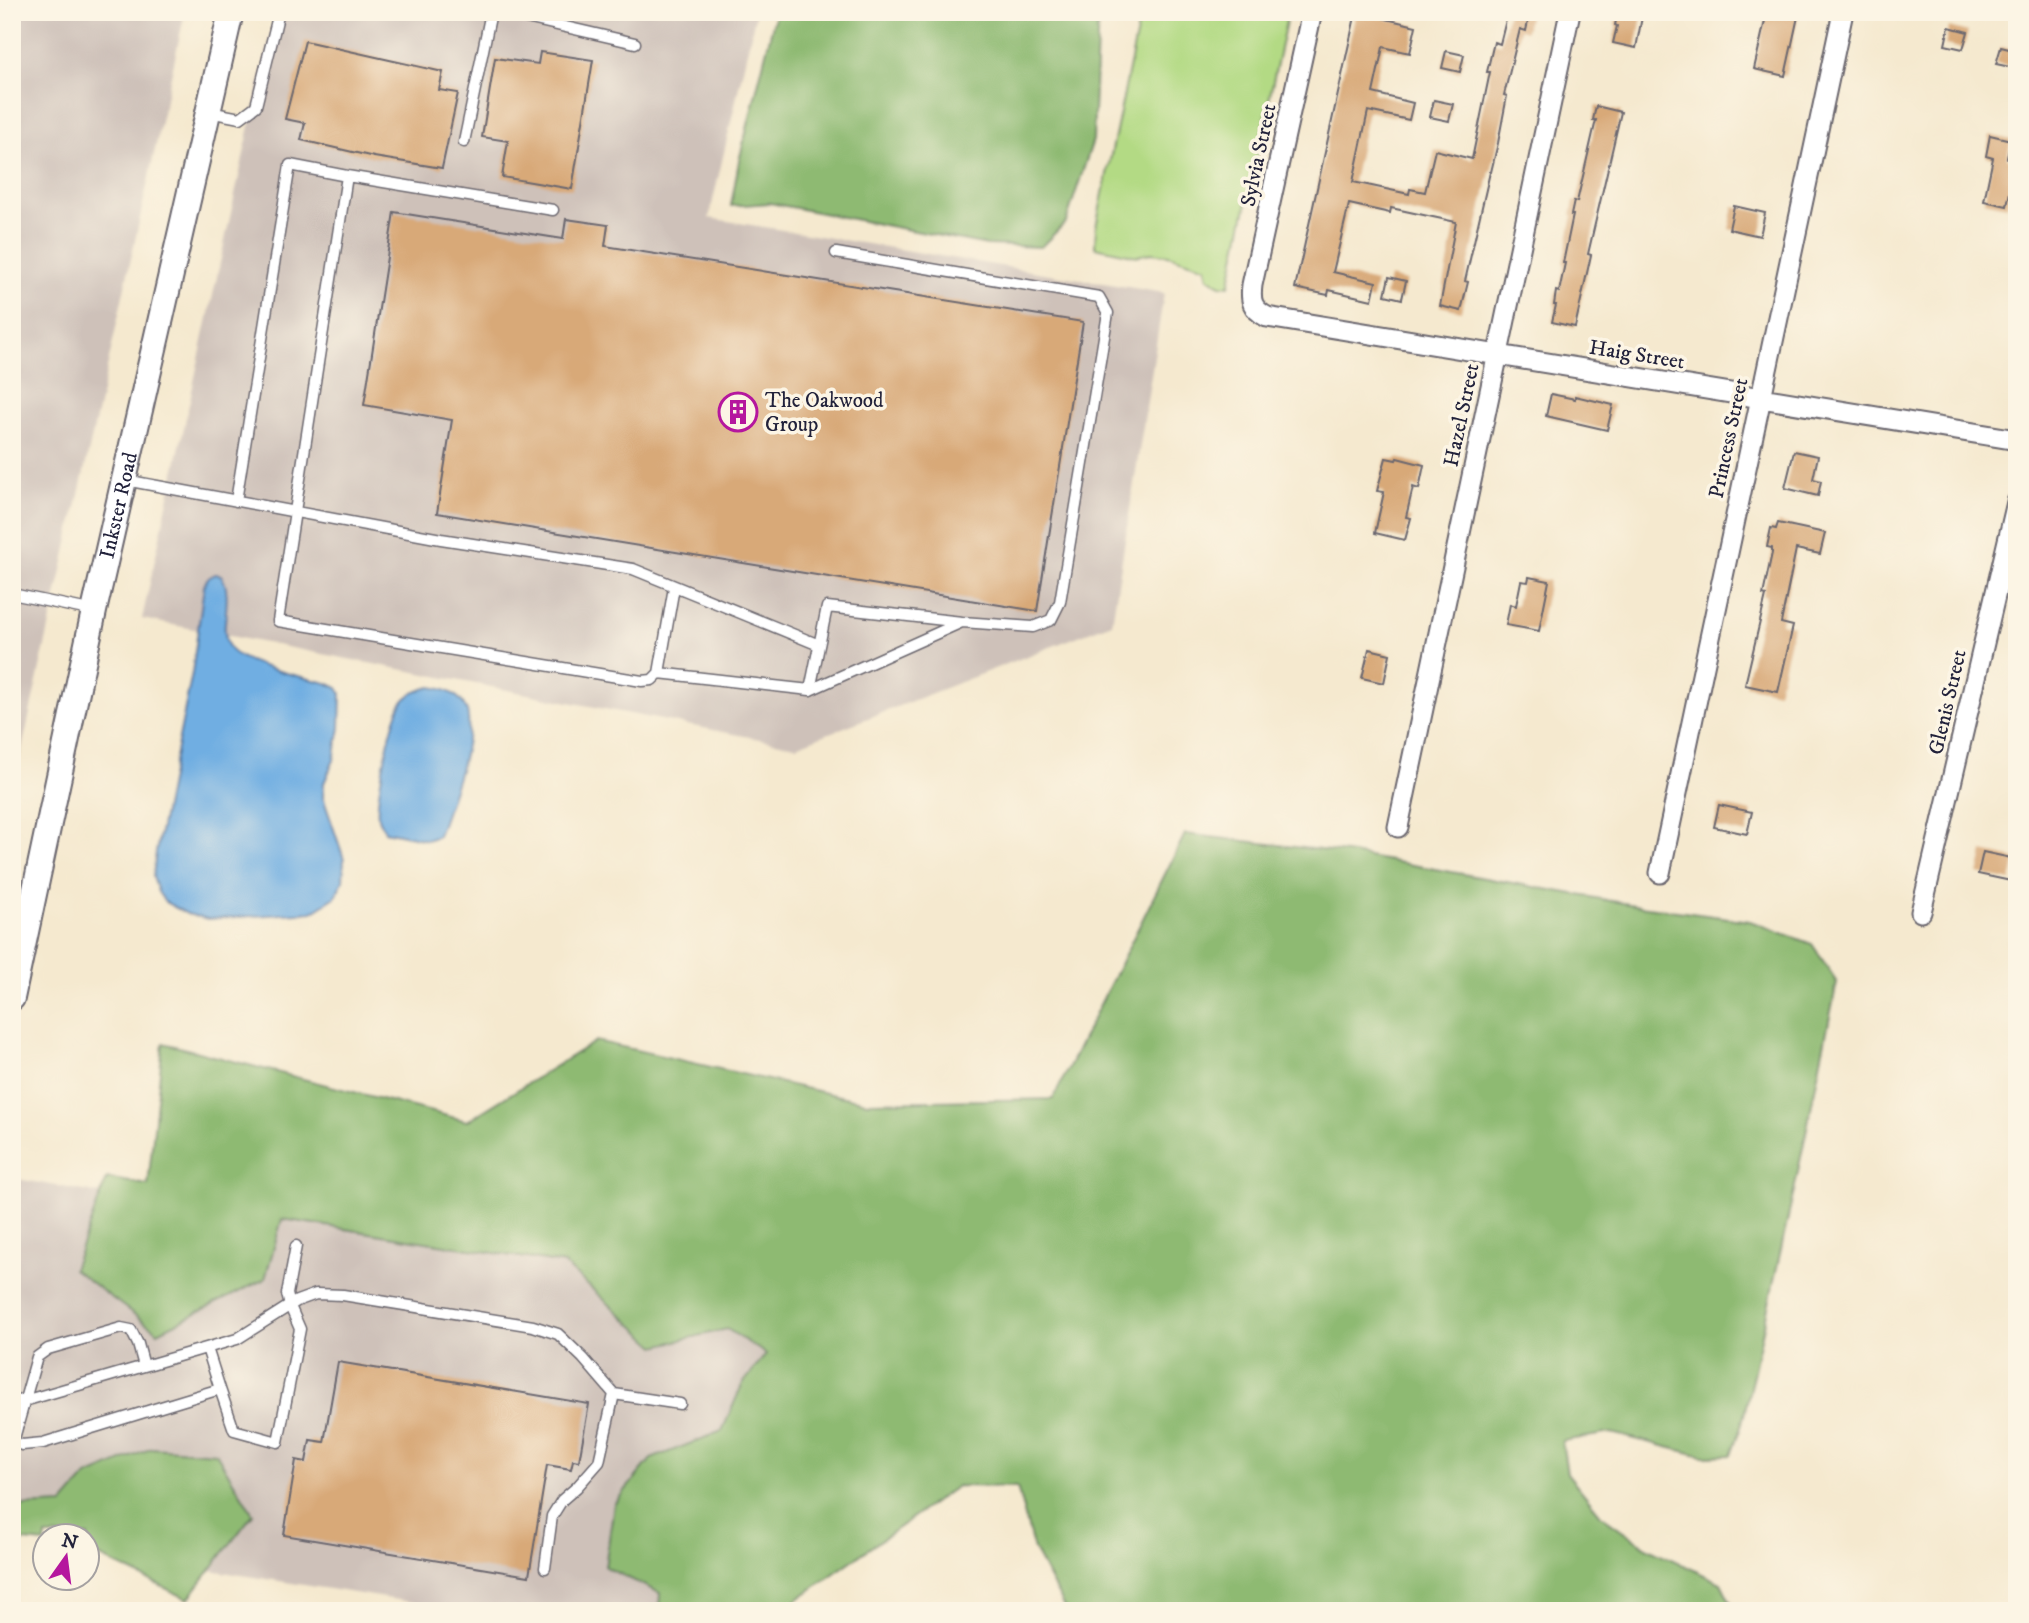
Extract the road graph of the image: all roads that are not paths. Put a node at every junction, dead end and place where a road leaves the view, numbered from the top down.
1 (231, 12) edge
2 (279, 12) edge
3 (491, 12) edge
4 (501, 12) edge
5 (1312, 12) edge
6 (1570, 12) edge
7 (1843, 12) edge
8 (635, 43) dead end
9 (208, 111) junction
10 (464, 142) dead end
11 (347, 176) junction
12 (553, 210) dead end
13 (836, 253) dead end
14 (1254, 307) joint
15 (1497, 355) junction
16 (1760, 396) junction
17 (2017, 440) edge
18 (125, 480) junction
19 (236, 501) junction
20 (2017, 502) edge
21 (295, 512) junction
22 (674, 587) junction
23 (12, 594) edge
24 (94, 611) junction
25 (962, 622) junction
26 (819, 645) junction
27 (659, 673) junction
28 (810, 690) junction
29 (1398, 827) dead end
30 (1660, 873) dead end
31 (1921, 912) dead end
32 (12, 998) edge
33 (296, 1246) dead end
34 (290, 1306) junction
35 (206, 1348) junction
36 (144, 1366) junction
37 (219, 1389) junction
38 (614, 1394) junction
39 (12, 1399) edge
40 (24, 1401) junction
41 (680, 1404) dead end
42 (545, 1568) dead end

1 - 9 street, Inkster Road
2 - 9 lane
3 - 10 lane
4 - 8 lane
5 - 14 street, Sylvia Street
6 - 15 street, Hazel Street
7 - 16 street, Princess Street
9 - 18 street, Inkster Road
11 - 12 lane
11 - 19 lane
11 - 21 lane
13 - 25 lane
14 - 15 street, Haig Street
15 - 16 street, Haig Street
15 - 29 street, Hazel Street
16 - 17 street, Haig Street
16 - 30 street, Princess Street
18 - 19 lane
18 - 24 street, Inkster Road
19 - 21 lane
20 - 31 street, Glenis Street
21 - 22 lane
21 - 27 lane
22 - 26 lane
22 - 27 lane
23 - 24 lane
24 - 32 street, Inkster Road
25 - 26 lane
25 - 28 lane
26 - 28 lane
27 - 28 lane
33 - 34 lane
34 - 35 lane
34 - 37 lane
34 - 38 lane
35 - 36 lane
35 - 37 lane
36 - 40 lane
36 - 40 lane
37 - 40 lane
38 - 41 lane
38 - 42 lane
39 - 40 lane

